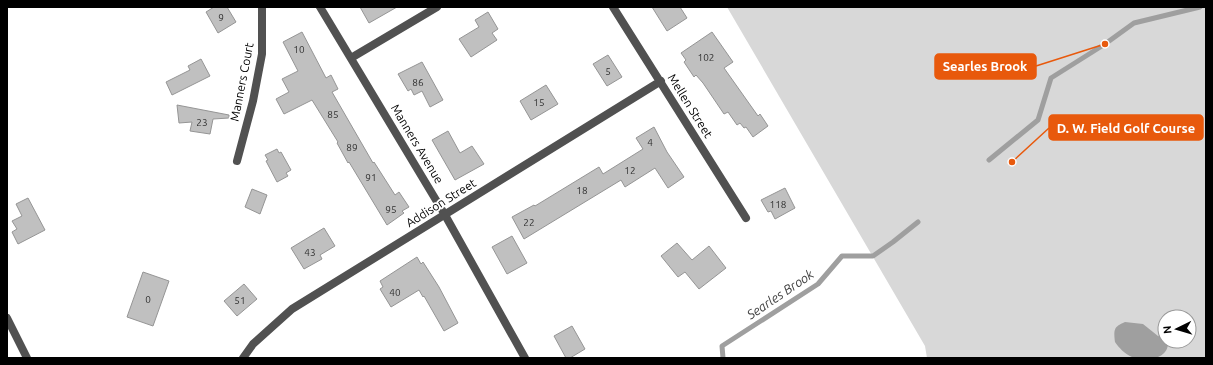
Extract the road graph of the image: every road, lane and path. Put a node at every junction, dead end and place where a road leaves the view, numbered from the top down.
1 (262, 7) edge
2 (320, 7) edge
3 (437, 7) edge
4 (613, 7) edge
5 (352, 58) junction
6 (661, 81) junction
7 (237, 161) dead end
8 (445, 214) junction
9 (746, 218) dead end
10 (7, 318) edge
11 (27, 358) edge
12 (243, 358) edge
13 (525, 358) edge

1 - 7 street, Manners Court
2 - 5 street, Manners Avenue
3 - 5 street
4 - 6 street, Mellen Street
5 - 8 street, Manners Avenue
6 - 8 street, Addison Street
6 - 9 street, Mellen Street
8 - 12 street, Addison Street
8 - 13 street, Manners Avenue
10 - 11 street

